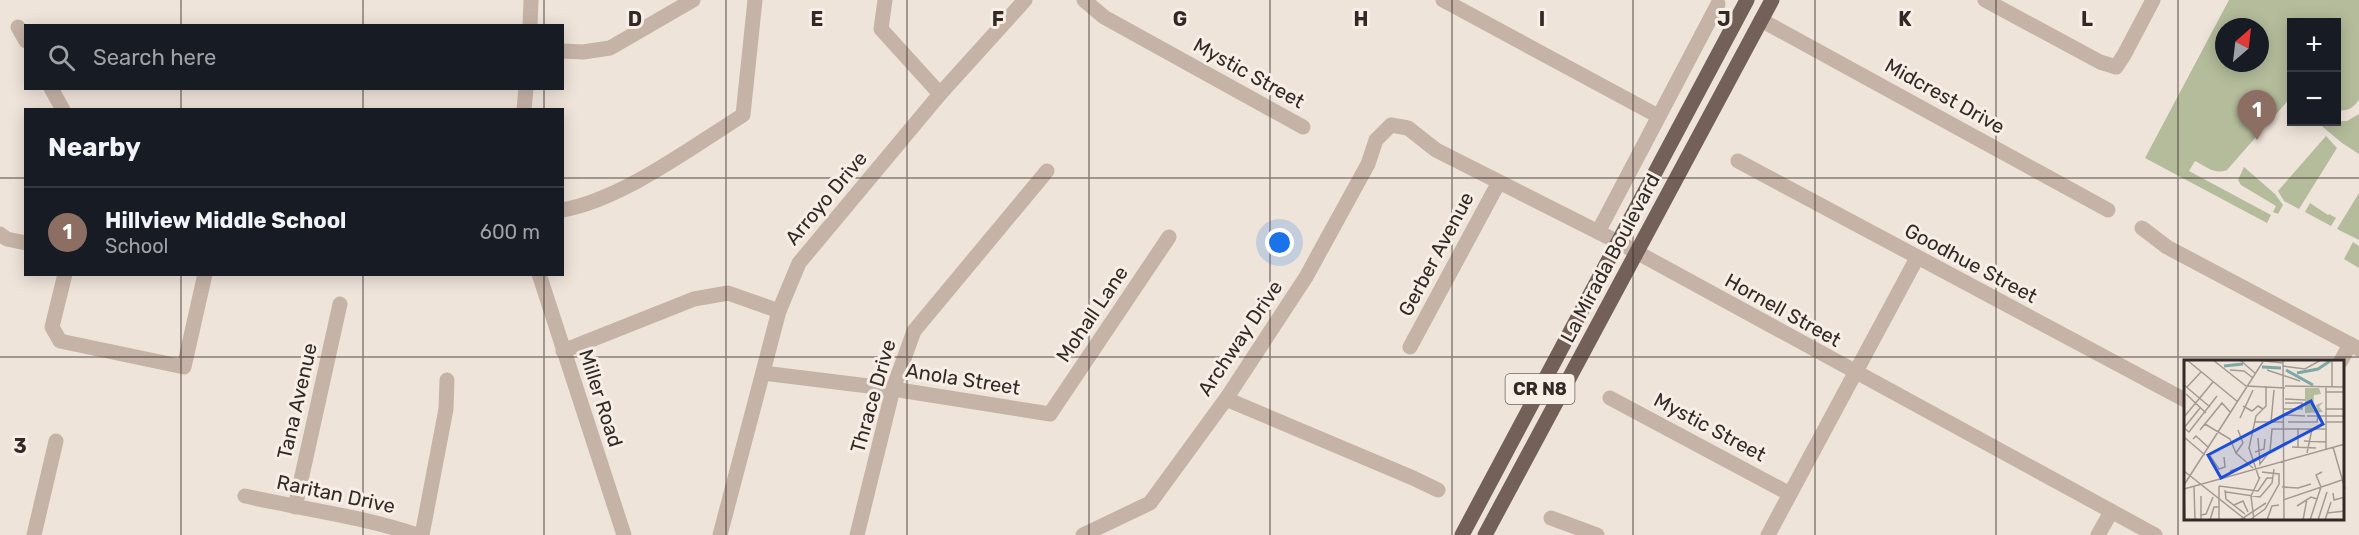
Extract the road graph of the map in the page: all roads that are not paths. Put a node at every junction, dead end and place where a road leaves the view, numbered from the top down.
1 (531, 0) edge
2 (693, 0) edge
3 (755, 0) edge
4 (885, 0) edge
5 (1024, 0) edge
6 (1084, 0) edge
7 (1443, 0) edge
8 (1748, 0) edge
9 (1772, 0) edge
10 (1985, 0) edge
11 (2153, 0) edge
12 (1718, 4) dead end
13 (1761, 20) junction
14 (530, 24) edge
15 (18, 27) dead end
16 (24, 38) edge
17 (564, 51) edge
18 (52, 90) edge
19 (526, 90) edge
20 (940, 94) junction
21 (62, 108) edge
22 (525, 108) edge
23 (1658, 116) junction
24 (1391, 125) joint
25 (1303, 127) dead end
26 (1738, 161) dead end
27 (1047, 171) dead end
28 (1499, 182) junction
29 (564, 210) edge
30 (2108, 210) dead end
31 (2142, 228) dead end
32 (1598, 232) junction
33 (0, 234) edge
34 (1169, 237) dead end
35 (24, 243) edge
36 (1618, 243) junction
37 (1637, 254) junction
38 (1917, 258) junction
39 (65, 276) edge
40 (205, 276) edge
41 (541, 276) edge
42 (340, 304) dead end
43 (778, 311) junction
44 (2355, 346) edge
45 (1410, 347) dead end
46 (563, 351) junction
47 (2342, 360) edge
48 (763, 373) junction
49 (1856, 373) junction
50 (447, 380) dead end
51 (892, 389) junction
52 (1610, 398) dead end
53 (1226, 399) junction
54 (2184, 399) edge
55 (1050, 414) joint
56 (56, 441) dead end
57 (1438, 490) dead end
58 (1790, 494) junction
59 (245, 496) dead end
60 (295, 507) junction
61 (2111, 512) junction
62 (1551, 518) dead end
63 (34, 535) edge
64 (417, 535) edge
65 (422, 535) edge
66 (624, 535) edge
67 (720, 535) edge
68 (857, 535) edge
69 (1083, 535) edge
70 (1462, 535) edge
71 (1485, 535) edge
72 (1597, 535) edge
73 (1768, 535) edge
74 (2098, 535) edge
75 (2155, 535) edge

1 - 14 street
2 - 17 street
3 - 29 street
4 - 20 street
5 - 20 street, Arroyo Drive
6 - 25 street, Mystic Street
7 - 23 street
8 - 36 main road, La Mirada Boulevard / CR N8
9 - 13 main road, La Mirada Boulevard / CR N8
10 - 11 street
12 - 23 street, La Mirada Boulevard
13 - 30 street, Midcrest Drive
13 - 37 main road, La Mirada Boulevard / CR N8
15 - 16 street
18 - 21 street
19 - 22 street
20 - 43 street, Arroyo Drive
23 - 32 street, La Mirada Boulevard
24 - 28 street, Hornell Street
24 - 53 street, Archway Drive
26 - 38 street, Goodhue Street
27 - 51 street, Thrace Drive
28 - 32 street, Hornell Street
28 - 45 street, Gerber Avenue
31 - 44 street
32 - 36 street, Hornell Street
33 - 35 street
34 - 55 street, Mohall Lane
36 - 37 street, Hornell Street
36 - 70 main road, La Mirada Boulevard / CR N8
37 - 49 street, Hornell Street
37 - 71 main road, La Mirada Boulevard / CR N8
38 - 49 street
38 - 54 street, Goodhue Street
39 - 40 street
41 - 46 street, Miller Road
42 - 60 street, Tana Avenue
43 - 46 street
43 - 48 street, Arroyo Drive
44 - 47 street
46 - 66 street, Miller Road
48 - 51 street, Anola Street
48 - 67 street, Arroyo Drive
49 - 58 street
49 - 61 street, Hornell Street
50 - 65 street
51 - 55 street, Anola Street
51 - 68 street, Thrace Drive
52 - 58 street, Mystic Street
53 - 57 street
53 - 69 street, Archway Drive
56 - 63 street
58 - 73 street
59 - 60 street, Raritan Drive
60 - 64 street, Raritan Drive
61 - 74 street
61 - 75 street, Hornell Street
62 - 72 street

